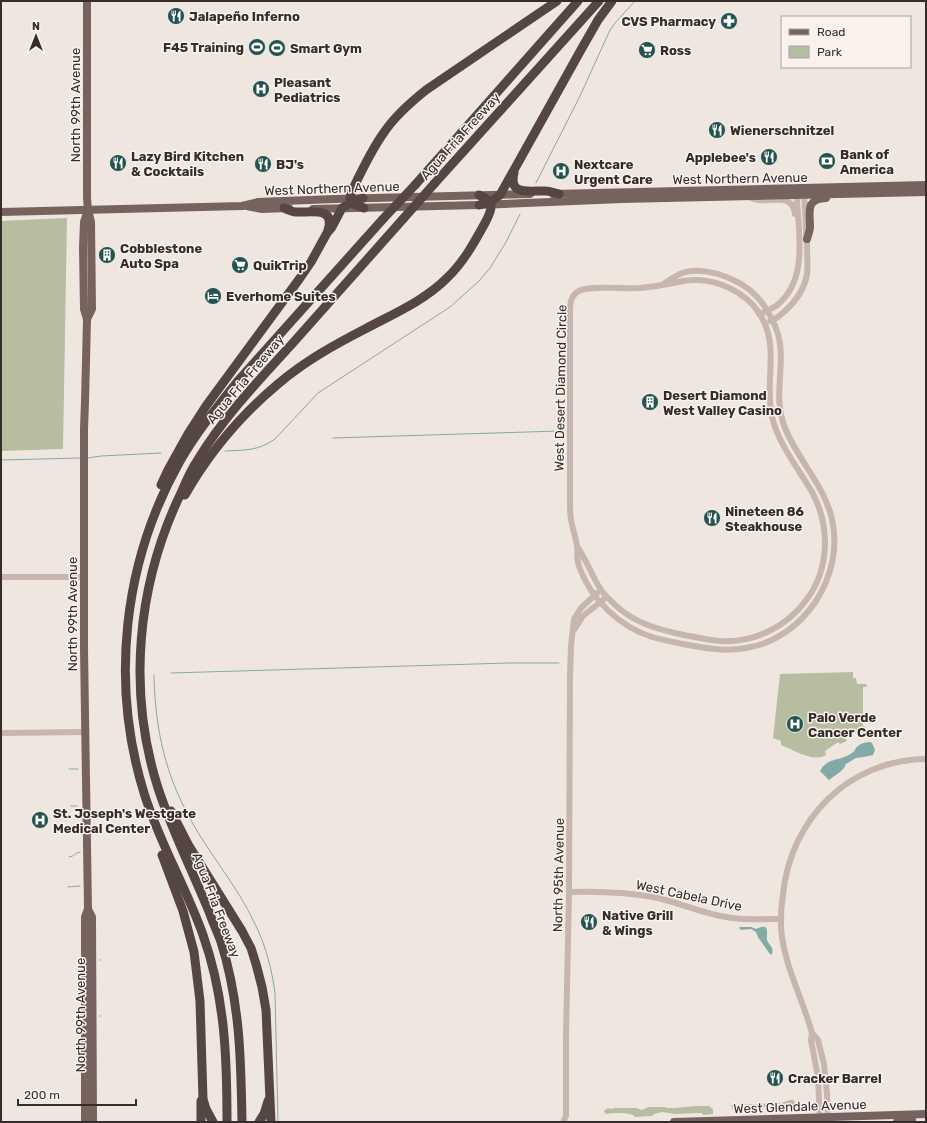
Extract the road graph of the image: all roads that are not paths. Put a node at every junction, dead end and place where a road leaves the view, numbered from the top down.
1 (87, 1) edge
2 (557, 1) edge
3 (578, 1) edge
4 (599, 1) edge
5 (612, 1) edge
6 (516, 167) junction
7 (926, 185) edge
8 (632, 192) junction
9 (801, 192) junction
10 (926, 192) edge
11 (558, 194) junction
12 (852, 194) junction
13 (479, 195) junction
14 (500, 195) junction
15 (676, 195) junction
16 (748, 196) junction
17 (351, 200) junction
18 (605, 200) junction
19 (363, 203) junction
20 (491, 203) junction
21 (479, 205) joint
22 (242, 206) junction
23 (284, 208) junction
24 (342, 208) junction
25 (88, 210) junction
26 (1, 212) edge
27 (327, 233) junction
28 (803, 239) junction
29 (662, 285) junction
30 (768, 310) junction
31 (759, 314) junction
32 (773, 320) junction
33 (765, 322) junction
34 (796, 450) junction
35 (789, 455) junction
36 (160, 544) junction
37 (578, 548) junction
38 (1, 577) edge
39 (84, 577) junction
40 (601, 590) junction
41 (595, 595) junction
42 (607, 597) junction
43 (600, 602) junction
44 (128, 623) junction
45 (573, 634) junction
46 (85, 732) junction
47 (1, 733) edge
48 (149, 751) junction
49 (926, 759) edge
50 (150, 811) junction
51 (569, 892) junction
52 (781, 919) junction
53 (89, 1028) junction
54 (92, 1072) junction
55 (85, 1079) junction
56 (92, 1086) junction
57 (202, 1086) junction
58 (269, 1092) junction
59 (926, 1114) edge
60 (926, 1119) edge
61 (566, 1120) edge
62 (824, 1120) edge
63 (85, 1122) edge
64 (93, 1122) edge
65 (201, 1122) edge
66 (213, 1122) edge
67 (227, 1122) edge
68 (242, 1122) edge
69 (259, 1122) edge
70 (271, 1122) edge
71 (674, 1122) edge
72 (897, 1122) edge

1 - 25 main road, North 99th Avenue
2 - 17 highway
3 - 44 highway, Agua Fria Freeway, bridge
4 - 36 highway, Agua Fria Freeway, bridge
5 - 6 highway
6 - 11 highway
6 - 14 highway
7 - 9 main road, West Northern Avenue
7 - 10 main road
8 - 11 main road, West Northern Avenue
8 - 15 main road, West Northern Avenue
8 - 18 main road
9 - 12 main road, West Northern Avenue
9 - 15 main road, West Northern Avenue
9 - 16 main road, West Northern Avenue
9 - 28 street
10 - 12 main road, West Northern Avenue
11 - 14 main road, West Northern Avenue
12 - 28 main road
13 - 14 main road, West Northern Avenue
13 - 19 main road, West Northern Avenue
13 - 20 highway
14 - 20 highway
15 - 16 main road, West Northern Avenue
15 - 18 main road, West Northern Avenue
16 - 28 street
17 - 19 highway
17 - 22 main road, West Northern Avenue
17 - 24 highway
18 - 20 main road, West Northern Avenue
19 - 21 main road, West Northern Avenue
19 - 24 main road, West Northern Avenue
20 - 21 highway
20 - 36 highway
22 - 23 main road, West Northern Avenue
22 - 25 main road, West Northern Avenue
23 - 24 main road, West Northern Avenue
23 - 27 highway
24 - 27 highway
25 - 26 main road, West Northern Avenue
25 - 39 main road, North 99th Avenue
27 - 44 highway
28 - 30 street
28 - 32 street
29 - 30 street, West Desert Diamond Circle
29 - 31 street, West Desert Diamond Circle
29 - 37 street, West Desert Diamond Circle
30 - 31 street
30 - 32 street, West Desert Diamond Circle
31 - 33 street, West Desert Diamond Circle
32 - 33 street
32 - 34 street, West Desert Diamond Circle
33 - 35 street, West Desert Diamond Circle
34 - 35 street
34 - 43 street, West Desert Diamond Circle
35 - 42 street, West Desert Diamond Circle
36 - 48 highway, Agua Fria Freeway
37 - 40 street, West Desert Diamond Circle
37 - 41 street, West Desert Diamond Circle
38 - 39 street
39 - 46 main road, North 99th Avenue
40 - 41 street, North 95th Avenue
40 - 42 street, West Desert Diamond Circle
41 - 43 street, West Desert Diamond Circle
41 - 45 street, North 95th Avenue
42 - 43 street, North 95th Avenue
43 - 45 street, North 95th Avenue
44 - 50 highway, Agua Fria Freeway
45 - 51 street, North 95th Avenue
46 - 47 street
46 - 53 main road, North 99th Avenue
48 - 58 highway
48 - 68 highway, Agua Fria Freeway
49 - 52 street
50 - 57 highway
50 - 67 highway, Agua Fria Freeway
51 - 52 street, West Cabela Drive
51 - 61 street, North 95th Avenue
52 - 62 street
53 - 54 main road, North 99th Avenue
53 - 55 main road, North 99th Avenue
54 - 55 main road
54 - 56 main road, North 99th Avenue
55 - 56 main road
55 - 63 main road, North 99th Avenue
56 - 64 main road, North 99th Avenue
57 - 65 highway
57 - 66 highway
58 - 69 highway
58 - 70 highway
59 - 62 main road, West Glendale Avenue
60 - 72 main road
62 - 71 main road, West Glendale Avenue

